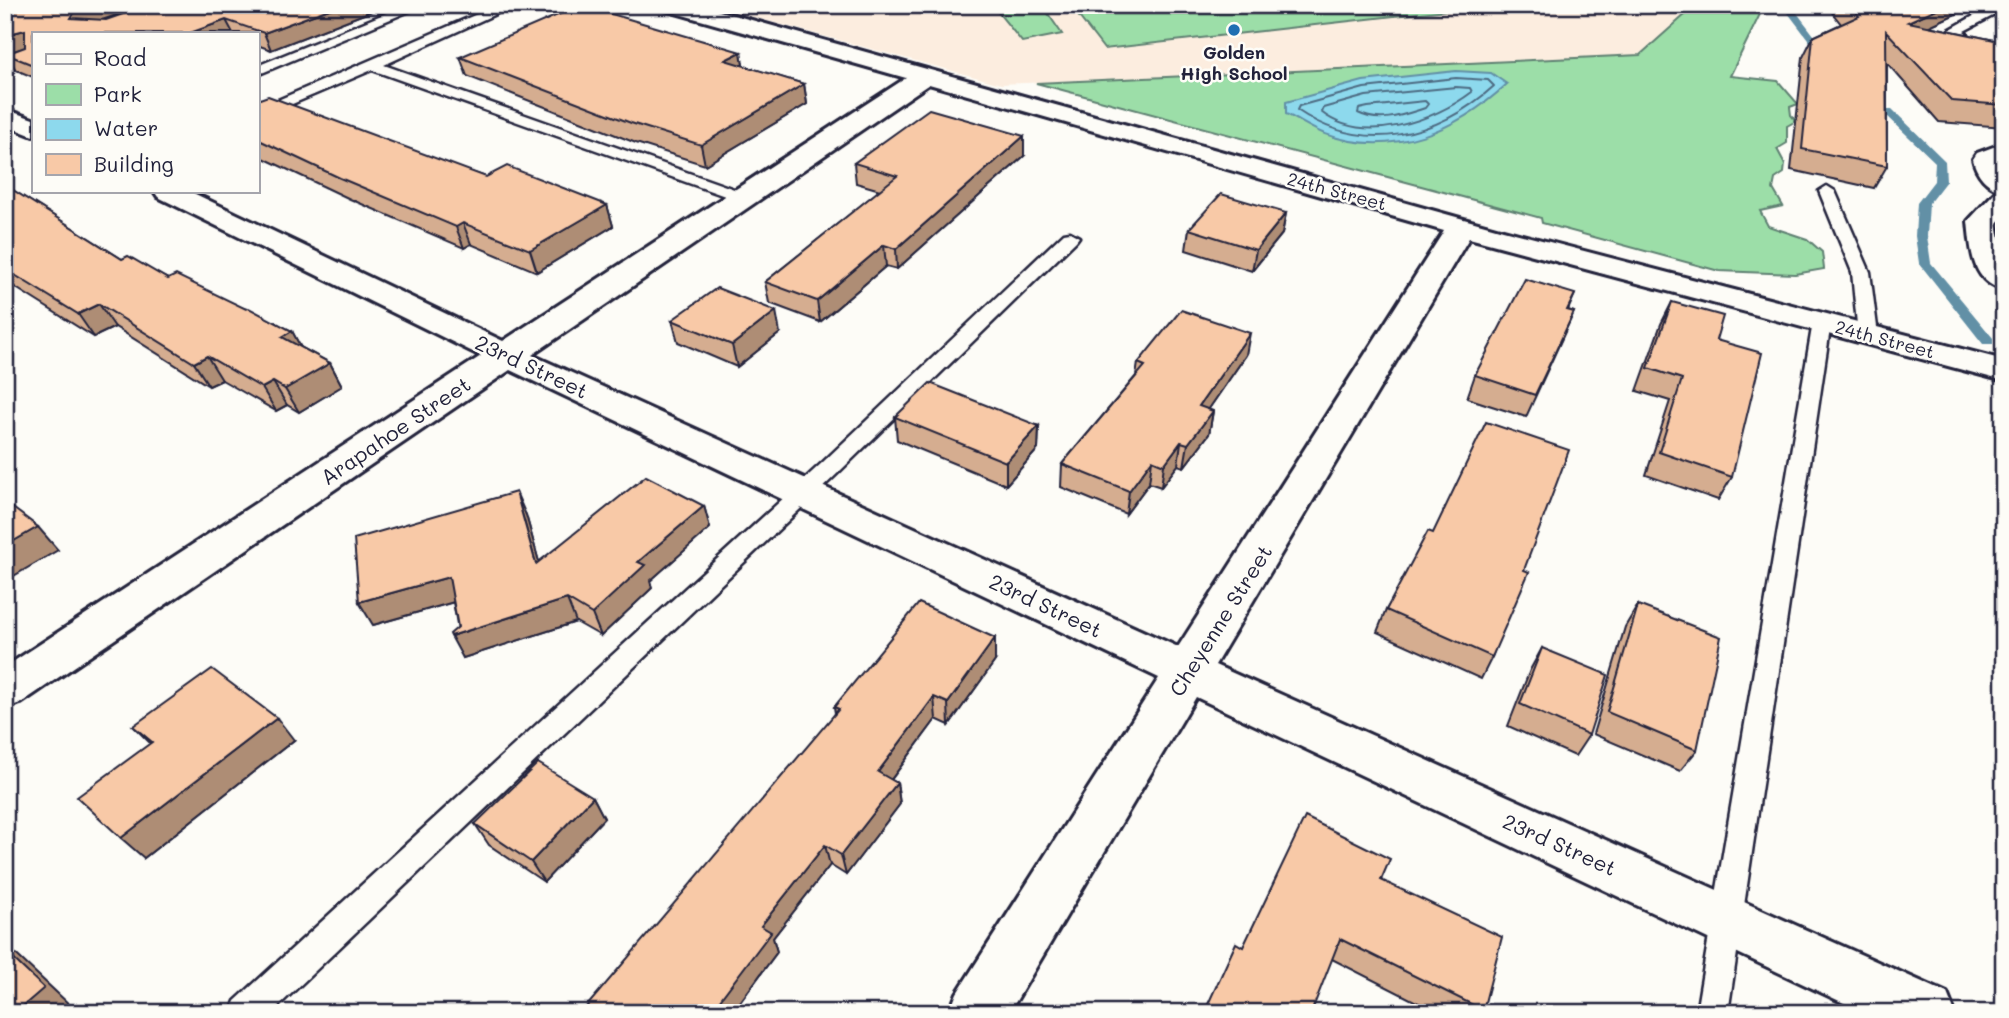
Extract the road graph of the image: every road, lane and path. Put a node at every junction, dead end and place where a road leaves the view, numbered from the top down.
1 (418, 5) edge
2 (509, 5) edge
3 (673, 5) edge
4 (2003, 5) edge
5 (32, 55) edge
6 (2004, 56) edge
7 (5, 64) edge
8 (372, 65) junction
9 (259, 70) edge
10 (924, 77) junction
11 (259, 114) edge
12 (5, 116) edge
13 (32, 128) edge
14 (2004, 151) edge
15 (2004, 183) edge
16 (1827, 191) dead end
17 (170, 192) edge
18 (745, 198) junction
19 (2004, 200) edge
20 (1462, 226) junction
21 (1070, 237) dead end
22 (2004, 281) edge
23 (1822, 322) junction
24 (1868, 335) junction
25 (507, 356) junction
26 (2004, 371) edge
27 (802, 493) junction
28 (1187, 671) junction
29 (5, 690) edge
30 (1728, 920) junction
31 (247, 1013) edge
32 (976, 1013) edge
33 (1712, 1013) edge
34 (1927, 1013) edge

1 - 9 lane
2 - 8 lane
3 - 10 street, 24th Street
4 - 6 lane
5 - 7 street
8 - 11 lane
8 - 18 lane
10 - 18 street, Arapahoe Street
10 - 20 street, 24th Street
12 - 13 street
14 - 15 street
16 - 24 lane
17 - 25 street, 23rd Street
18 - 25 street, Arapahoe Street
19 - 22 street
20 - 23 street, 24th Street
20 - 28 street, Cheyenne Street
21 - 27 lane
23 - 24 street, 24th Street
23 - 30 lane
24 - 26 street, 24th Street
25 - 27 street, 23rd Street
25 - 29 street, Arapahoe Street
27 - 28 street, 23rd Street
27 - 31 lane
28 - 30 street, 23rd Street
28 - 32 street, Cheyenne Street
30 - 33 lane
30 - 34 street, 23rd Street

